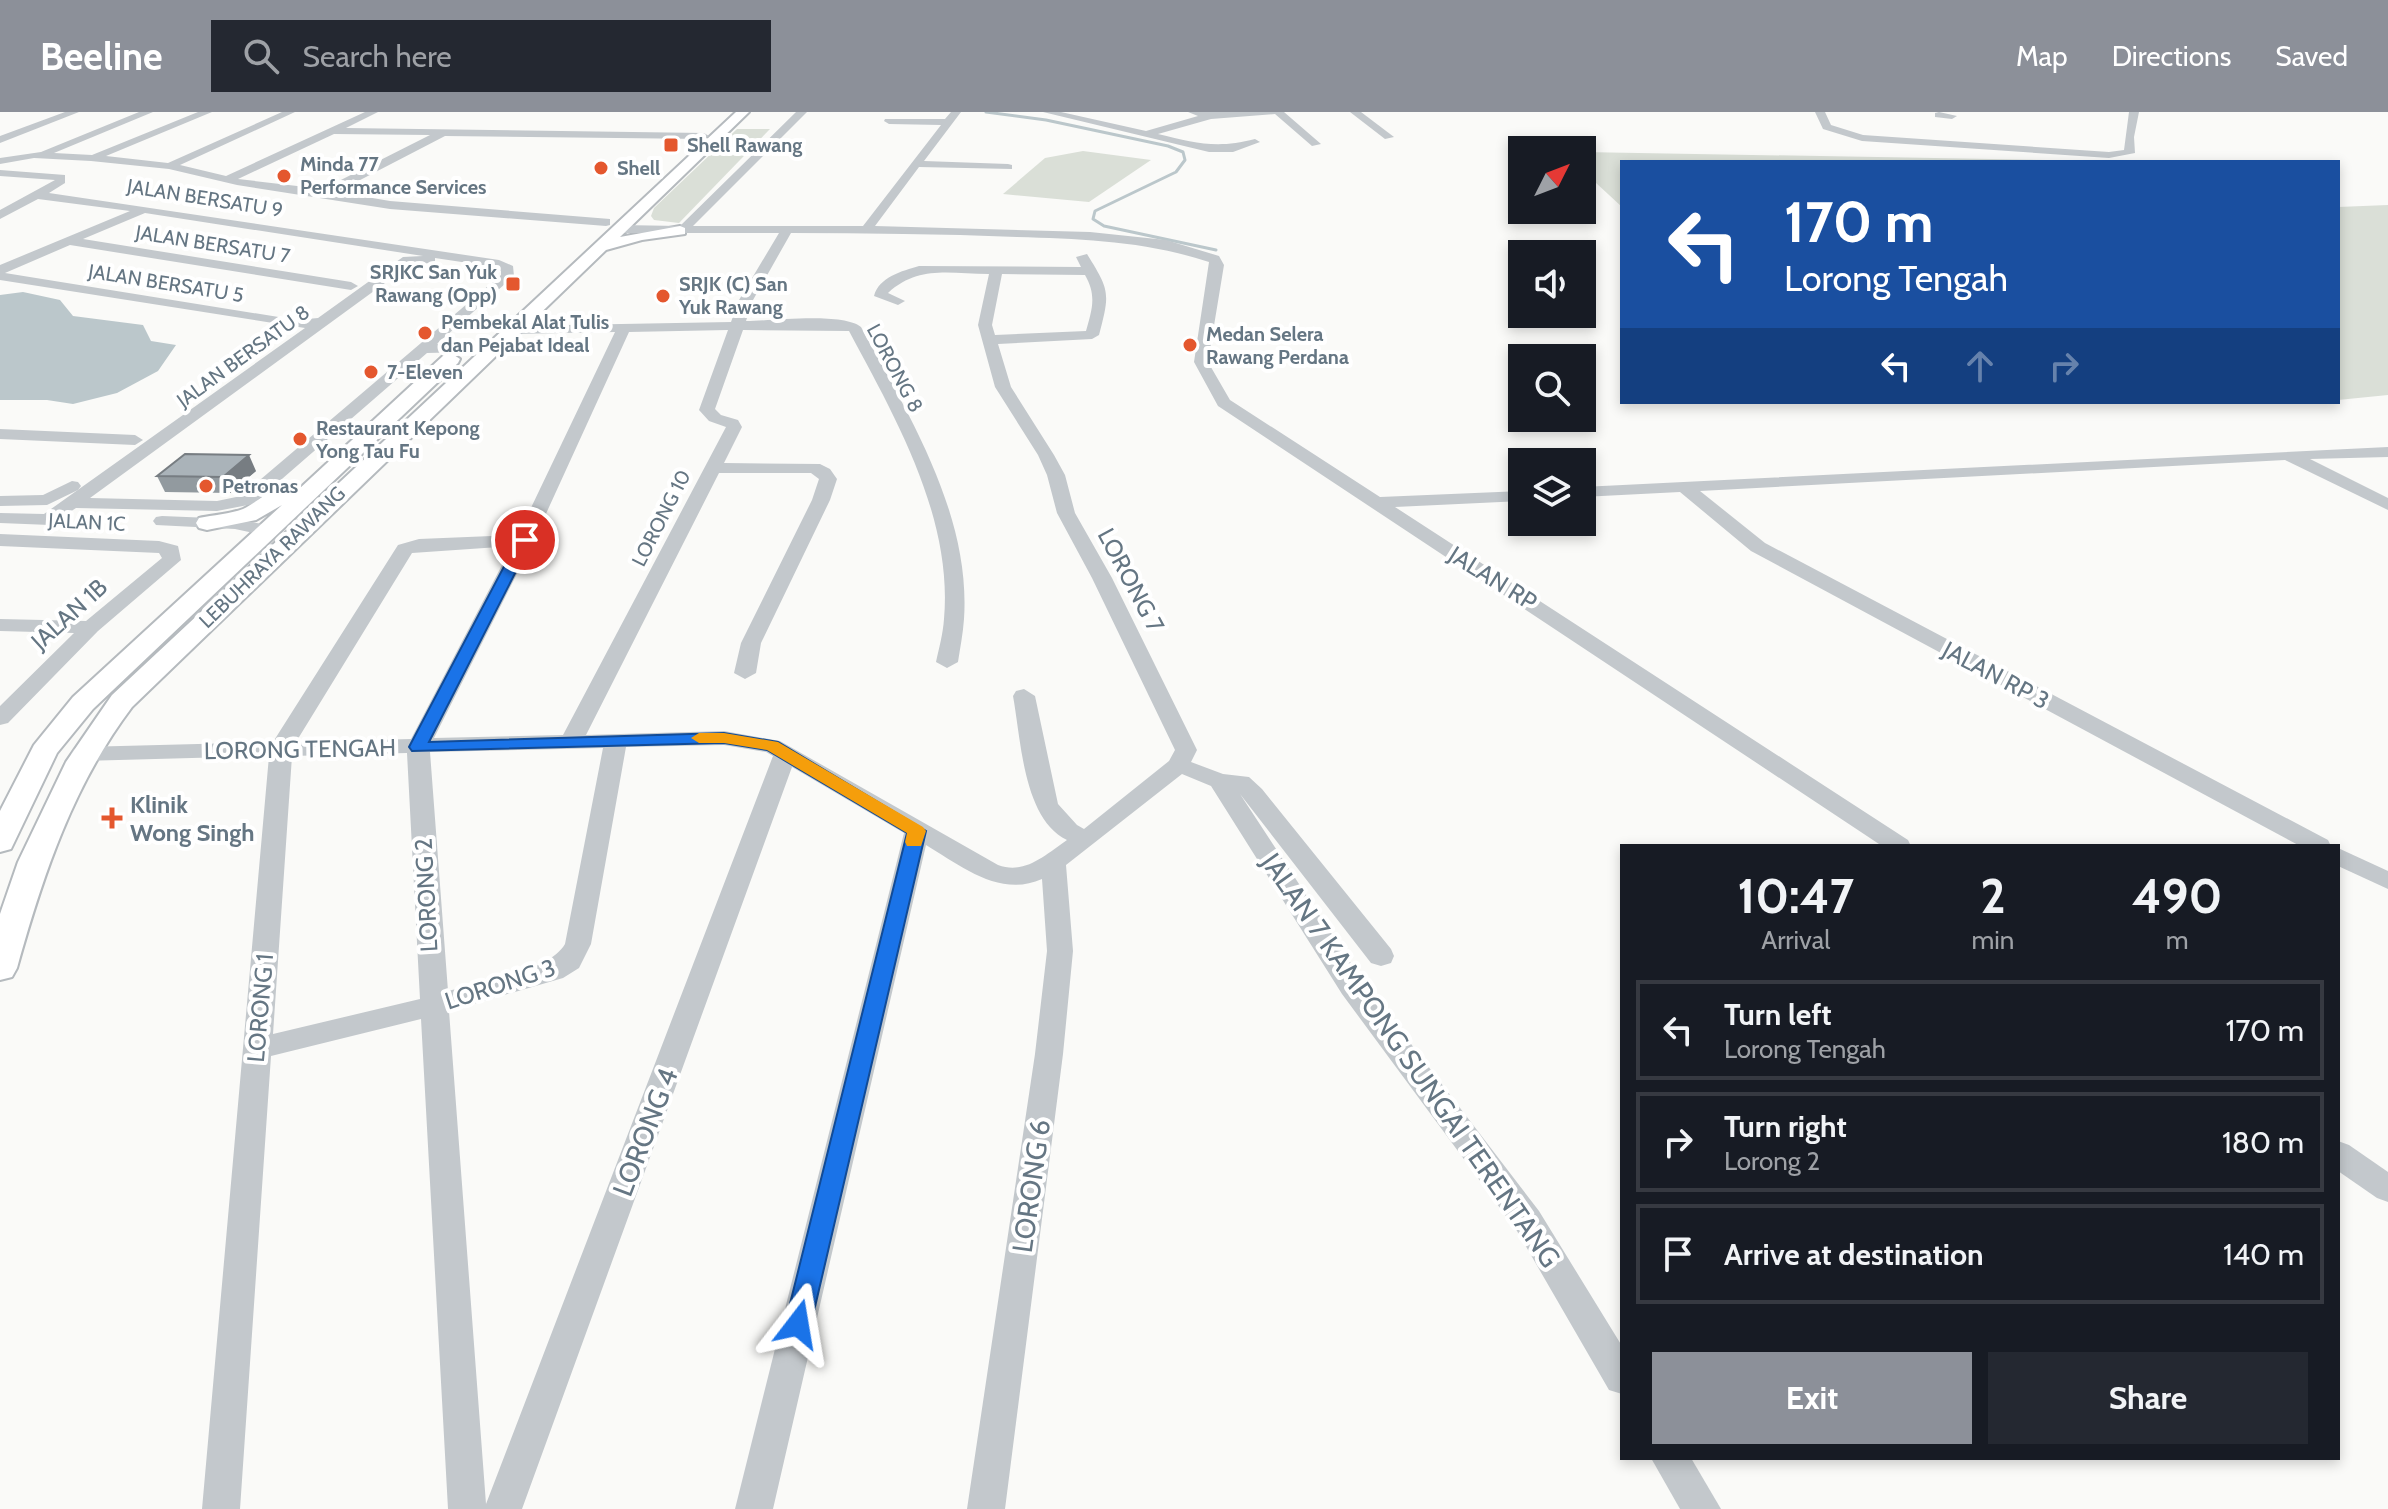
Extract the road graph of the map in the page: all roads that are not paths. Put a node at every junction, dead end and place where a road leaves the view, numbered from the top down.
1 (74, 112) edge
2 (148, 112) edge
3 (207, 112) edge
4 (290, 112) edge
5 (373, 112) edge
6 (731, 112) edge
7 (743, 112) edge
8 (802, 112) edge
9 (956, 112) edge
10 (1048, 112) edge
11 (1193, 112) edge
12 (1275, 112) edge
13 (1355, 112) edge
14 (1820, 112) edge
15 (2134, 112) edge
16 (1939, 115) dead end
17 (1210, 116) junction
18 (1952, 116) dead end
19 (889, 121) dead end
20 (947, 122) junction
21 (331, 131) junction
22 (352, 132) junction
23 (0, 133) edge
24 (443, 133) junction
25 (16, 134) junction
26 (1147, 134) junction
27 (704, 136) junction
28 (1389, 137) dead end
29 (0, 140) edge
30 (1255, 142) dead end
31 (1316, 144) dead end
32 (0, 149) edge
33 (34, 155) junction
34 (91, 158) junction
35 (0, 161) edge
36 (914, 164) junction
37 (169, 166) junction
38 (1008, 167) dead end
39 (0, 173) edge
40 (232, 181) junction
41 (325, 193) junction
42 (37, 195) junction
43 (71, 198) junction
44 (7, 207) edge
45 (645, 207) junction
46 (144, 209) junction
47 (43, 210) dead end
48 (0, 215) edge
49 (14, 222) dead end
50 (613, 222) junction
51 (0, 228) edge
52 (677, 229) junction
53 (787, 230) junction
54 (866, 230) junction
55 (1090, 236) junction
56 (69, 241) junction
57 (594, 243) junction
58 (402, 249) junction
59 (470, 260) junction
60 (1088, 271) junction
61 (996, 272) junction
62 (0, 273) edge
63 (351, 286) junction
64 (525, 294) dead end
65 (898, 301) dead end
66 (326, 322) junction
67 (501, 323) junction
68 (297, 324) junction
69 (450, 324) junction
70 (736, 326) junction
71 (624, 328) junction
72 (987, 340) junction
73 (423, 348) junction
74 (462, 349) junction
75 (0, 434) edge
76 (135, 440) junction
77 (2388, 452) edge
78 (2287, 455) junction
79 (342, 458) junction
80 (712, 468) junction
81 (1684, 487) junction
82 (1596, 491) edge
83 (1508, 497) edge
84 (0, 501) edge
85 (71, 503) junction
86 (1375, 503) junction
87 (2388, 505) edge
88 (48, 510) junction
89 (0, 518) edge
90 (204, 527) junction
91 (0, 540) edge
92 (525, 540) junction
93 (270, 543) junction
94 (171, 550) joint
95 (205, 587) junction
96 (0, 625) edge
97 (91, 627) junction
98 (947, 662) dead end
99 (745, 673) dead end
100 (1024, 696) dead end
101 (0, 718) edge
102 (572, 740) junction
103 (616, 740) junction
104 (281, 747) junction
105 (418, 747) junction
106 (82, 754) junction
107 (785, 754) junction
108 (1178, 765) junction
109 (1220, 781) junction
110 (917, 831) junction
111 (1085, 839) junction
112 (0, 842) edge
113 (1896, 844) edge
114 (2315, 844) edge
115 (2340, 857) edge
116 (1053, 862) junction
117 (2388, 881) edge
118 (7, 930) edge
119 (1381, 956) dead end
120 (0, 968) edge
121 (432, 1006) junction
122 (257, 1049) junction
123 (2340, 1155) edge
124 (2388, 1189) edge
125 (1620, 1375) edge
126 (1671, 1460) edge
127 (221, 1509) edge
128 (467, 1509) edge
129 (503, 1509) edge
130 (754, 1509) edge
131 (986, 1509) edge
132 (1702, 1509) edge

1 - 25 street
2 - 33 street
3 - 34 street
4 - 37 street
5 - 21 street
6 - 27 main road, LEBUHRAYA RAWANG
7 - 45 main road, LEBUHRAYA RAWANG
8 - 52 street
9 - 20 street
10 - 26 street
11 - 17 street
12 - 17 street
12 - 31 street
13 - 28 street
14 - 15 street
16 - 18 street
17 - 26 street
19 - 20 street
20 - 36 street
21 - 22 street
21 - 40 street
22 - 24 street
22 - 40 street
23 - 25 street
24 - 27 street
24 - 41 street
25 - 29 street
26 - 30 street
27 - 50 main road, LEBUHRAYA RAWANG
32 - 33 street
33 - 34 street
33 - 35 street
34 - 37 street
36 - 38 street
36 - 54 street
37 - 40 street
39 - 42 street
40 - 41 street
41 - 50 street
42 - 43 street, JALAN BERSATU 9
42 - 44 street
43 - 46 street, JALAN BERSATU 9
43 - 47 street
44 - 48 street
45 - 50 main road, LEBUHRAYA RAWANG
45 - 52 main road
46 - 56 street
46 - 58 street, JALAN BERSATU 9
49 - 51 street
50 - 52 street
50 - 57 main road, LEBUHRAYA RAWANG
52 - 53 street
52 - 57 main road
53 - 54 street
53 - 70 street
54 - 55 street
55 - 60 street
55 - 86 street, JALAN RP
56 - 62 street
56 - 63 street, JALAN BERSATU 7
57 - 64 main road, LEBUHRAYA RAWANG
57 - 67 main road, LEBUHRAYA RAWANG
58 - 59 street, JALAN BERSATU 9
58 - 63 street
59 - 66 street, JALAN BERSATU 8
59 - 69 street, JALAN BERSATU 9
60 - 61 street
60 - 72 street
61 - 65 street
61 - 72 street, LORONG 7
62 - 68 street, JALAN BERSATU 5
63 - 68 street
66 - 68 street, JALAN BERSATU 5
66 - 85 street, JALAN BERSATU 8
67 - 69 street, LORONG 8
67 - 71 street, LORONG 8
67 - 74 main road, LEBUHRAYA RAWANG
67 - 93 main road, LEBUHRAYA RAWANG
68 - 76 street
69 - 73 street
70 - 71 street, LORONG 8
70 - 80 street, LORONG 10
70 - 98 street, LORONG 8
71 - 92 street
72 - 108 street, LORONG 7
73 - 74 street
73 - 85 street
74 - 79 main road, LEBUHRAYA RAWANG
75 - 76 street
76 - 88 street
77 - 78 street
78 - 81 street
78 - 87 street
79 - 90 main road
79 - 93 main road, LEBUHRAYA RAWANG
80 - 99 street
80 - 102 street, LORONG 10
81 - 82 street
81 - 114 street, JALAN RP 3
83 - 86 street
84 - 88 street
85 - 88 street, JALAN BERSATU 8
86 - 113 street, JALAN RP
88 - 89 street
88 - 90 street
90 - 93 street
90 - 95 main road
91 - 94 street, JALAN 1C
92 - 104 street, LORONG 1
92 - 105 street
93 - 95 main road, LEBUHRAYA RAWANG
93 - 106 main road, LEBUHRAYA RAWANG
94 - 97 street, JALAN 1B
95 - 112 main road, LEBUHRAYA RAWANG
96 - 97 street
97 - 101 street, JALAN 1B
100 - 111 street
102 - 103 street, LORONG TENGAH
102 - 105 street, LORONG TENGAH
103 - 107 street, LORONG TENGAH
103 - 121 street, LORONG 3
104 - 105 street, LORONG TENGAH
104 - 106 street, LORONG TENGAH
104 - 122 street, LORONG 1
105 - 121 street, LORONG 2
106 - 118 main road, LEBUHRAYA RAWANG
107 - 110 street, LORONG TENGAH
107 - 129 street, LORONG 4
108 - 109 street
108 - 111 street
109 - 119 street
109 - 125 street, JALAN 7 KAMPONG SUNGAI TERENTANG
110 - 116 street, LORONG TENGAH
110 - 130 street
111 - 116 street
115 - 117 street
116 - 131 street, LORONG 6
118 - 120 main road, LEBUHRAYA RAWANG
121 - 122 street, LORONG 3
121 - 128 street, LORONG 2
122 - 127 street, LORONG 1
123 - 124 street
126 - 132 street

